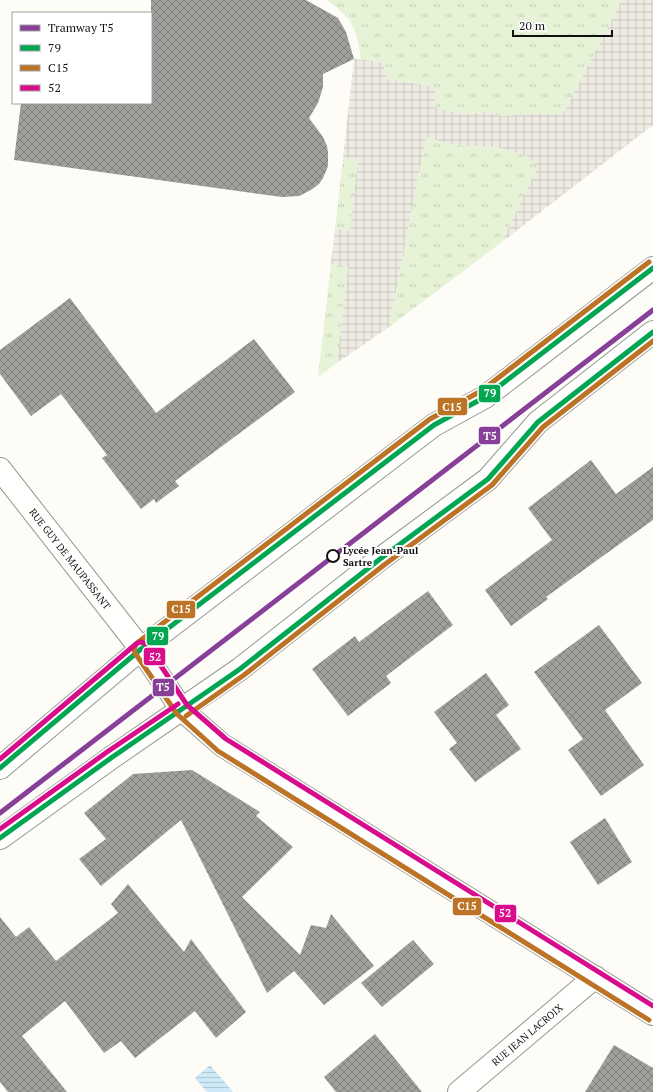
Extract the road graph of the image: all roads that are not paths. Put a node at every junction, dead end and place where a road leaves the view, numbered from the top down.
1 (653, 268) edge
2 (653, 332) edge
3 (0, 469) edge
4 (141, 649) junction
5 (182, 710) junction
6 (0, 768) edge
7 (0, 838) edge
8 (595, 977) junction
9 (653, 1014) edge
10 (459, 1092) edge

1 - 4 street
2 - 5 street
3 - 4 street, RUE GUY DE MAUPASSANT
4 - 5 street, RUE GUY DE MAUPASSANT
4 - 6 street
5 - 7 street
5 - 8 street, RUE GUY DE MAUPASSANT
8 - 9 street, RUE GUY DE MAUPASSANT
8 - 10 street, RUE JEAN LACROIX

